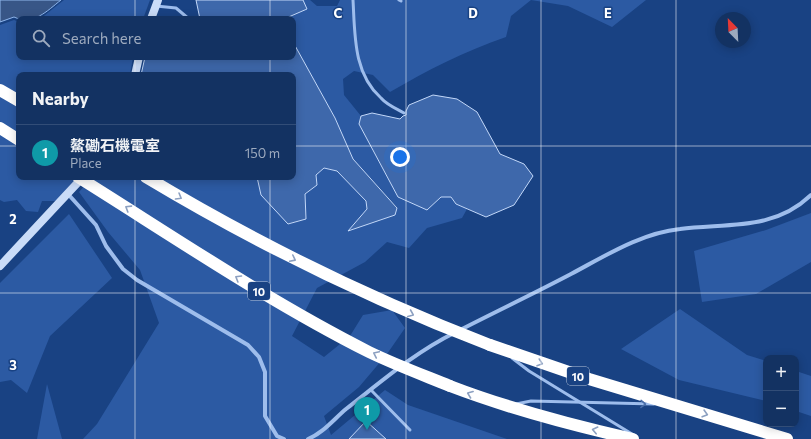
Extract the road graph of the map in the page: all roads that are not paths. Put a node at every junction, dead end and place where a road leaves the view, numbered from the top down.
1 (353, 0) edge
2 (157, 3) edge
3 (152, 16) edge
4 (185, 16) edge
5 (138, 60) edge
6 (136, 72) edge
7 (0, 90) edge
8 (16, 99) edge
9 (404, 113) dead end
10 (0, 128) edge
11 (16, 138) edge
12 (80, 180) edge
13 (83, 180) edge
14 (151, 180) edge
15 (68, 194) junction
16 (811, 195) edge
17 (0, 266) edge
18 (494, 347) junction
19 (371, 390) junction
20 (582, 402) junction
21 (668, 403) junction
22 (506, 406) junction
23 (410, 430) dead end
24 (284, 439) edge
25 (308, 439) edge
26 (633, 439) edge
27 (640, 439) edge
28 (787, 439) edge

1 - 9 lane
2 - 3 street
2 - 4 lane
5 - 6 street
7 - 8 highway
10 - 11 highway
12 - 15 street
22 -> 13 highway, 10, bridge
14 -> 18 highway, 10, bridge
15 - 17 street
15 - 24 street
16 - 19 street
18 - 20 lane
18 -> 21 highway, 10
19 - 23 lane
19 - 25 street
20 -> 21 lane
20 - 22 lane
20 - 27 lane
21 -> 28 highway, 10
26 -> 22 highway, 10

